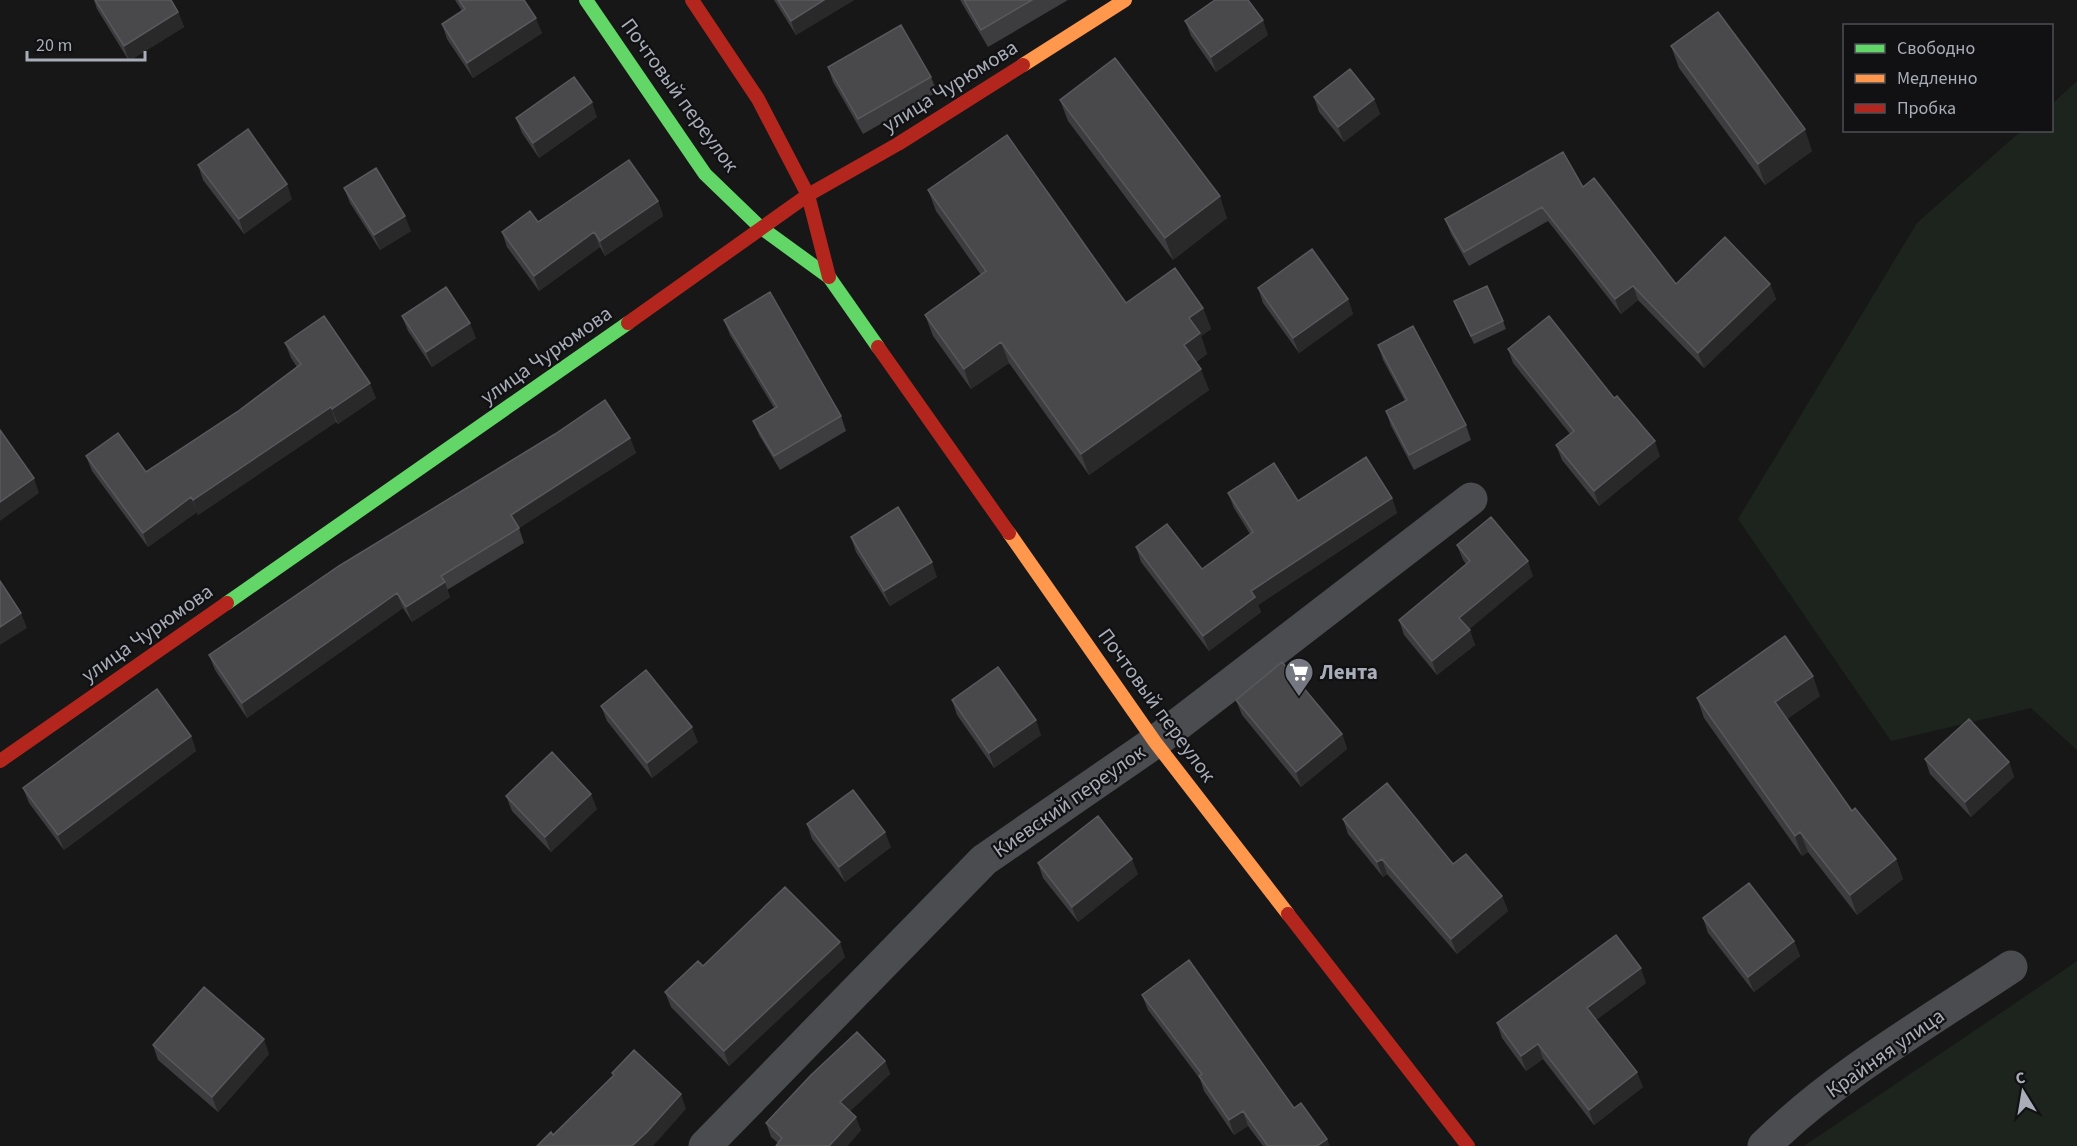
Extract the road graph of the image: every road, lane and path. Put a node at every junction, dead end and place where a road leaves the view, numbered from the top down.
1 (586, 0) edge
2 (692, 0) edge
3 (1125, 0) edge
4 (808, 195) junction
5 (760, 227) junction
6 (829, 277) junction
7 (1471, 499) dead end
8 (1155, 742) junction
9 (0, 761) edge
10 (2011, 967) dead end
11 (705, 1146) edge
12 (1468, 1146) edge
13 (1764, 1146) edge

1 - 5 street, Почтовый переулок
2 - 4 street, Почтовый переулок
3 - 4 street, улица Чурюмова
4 - 5 street, улица Чурюмова
4 - 6 street, Почтовый переулок
5 - 6 street, Почтовый переулок
5 - 9 street, улица Чурюмова
6 - 8 street, Почтовый переулок
7 - 8 street, Киевский переулок
8 - 11 street, Киевский переулок
8 - 12 street, Почтовый переулок
10 - 13 street, Крайняя улица

